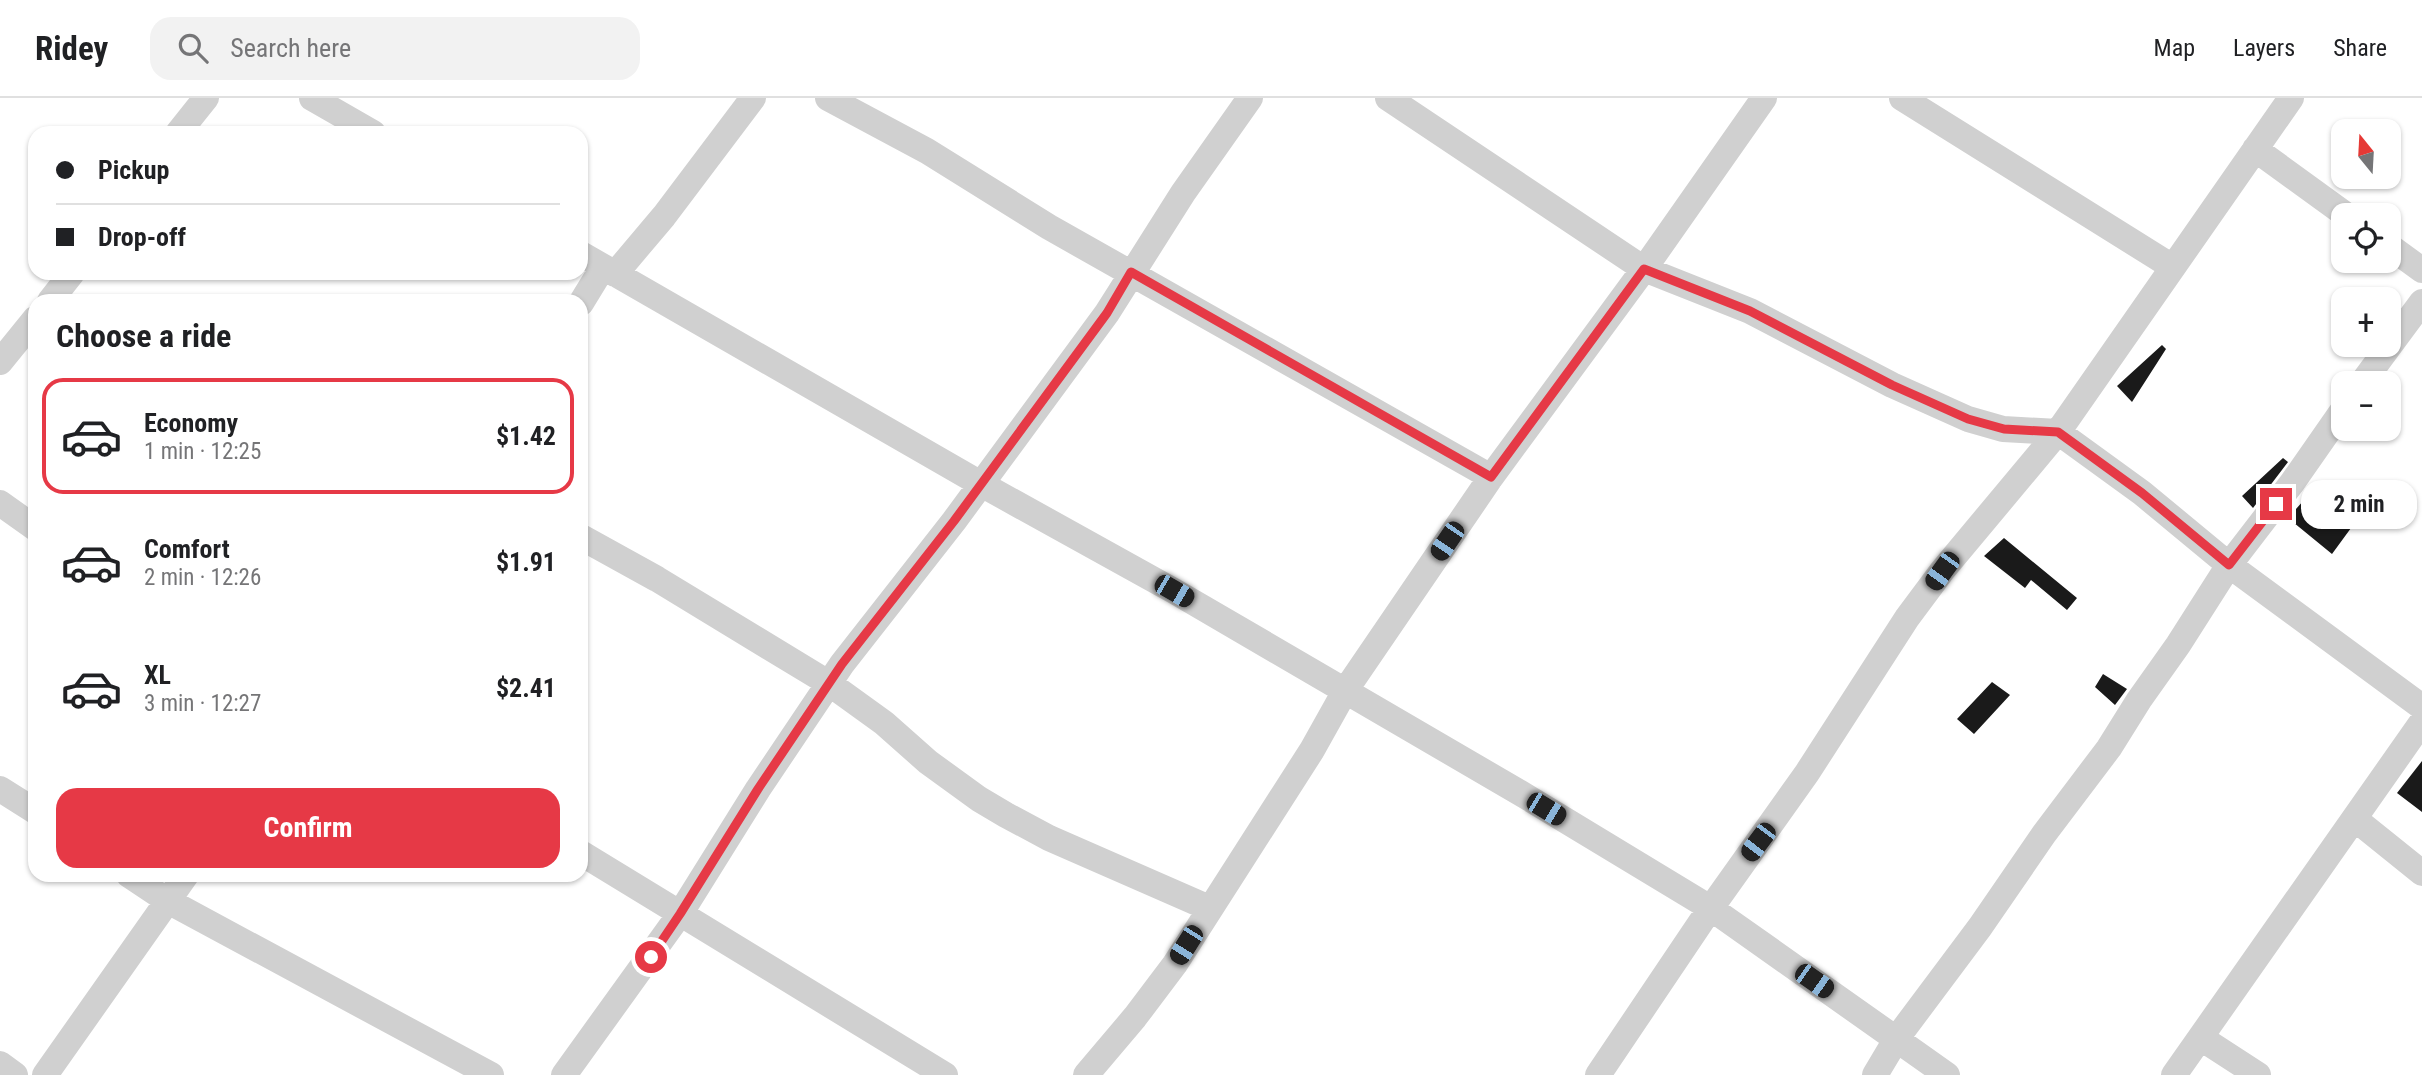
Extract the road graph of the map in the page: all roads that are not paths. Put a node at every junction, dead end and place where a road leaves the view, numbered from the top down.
1 (206, 98) edge
2 (312, 98) edge
3 (752, 98) edge
4 (828, 98) edge
5 (1250, 98) edge
6 (1388, 98) edge
7 (1764, 98) edge
8 (1902, 98) edge
9 (2291, 98) edge
10 (184, 126) edge
11 (361, 126) edge
12 (2255, 149) junction
13 (2331, 204) edge
14 (2401, 255) edge
15 (600, 265) edge
16 (2171, 267) junction
17 (1644, 269) junction
18 (2422, 270) edge
19 (1131, 272) junction
20 (66, 280) edge
21 (56, 294) edge
22 (586, 294) edge
23 (2422, 302) edge
24 (28, 328) edge
25 (0, 362) edge
26 (2371, 371) edge
27 (2331, 427) edge
28 (2058, 432) junction
29 (1491, 477) junction
30 (981, 484) junction
31 (0, 503) edge
32 (28, 523) edge
33 (588, 541) edge
34 (2229, 565) junction
35 (830, 684) junction
36 (1345, 691) junction
37 (2422, 707) edge
38 (2422, 722) edge
39 (0, 789) edge
40 (28, 807) edge
41 (2356, 818) junction
42 (588, 857) edge
43 (2422, 873) edge
44 (140, 882) edge
45 (181, 882) edge
46 (168, 901) junction
47 (1209, 908) junction
48 (1712, 909) junction
49 (680, 914) junction
50 (1897, 1038) junction
51 (2201, 1038) junction
52 (0, 1064) edge
53 (15, 1075) edge
54 (45, 1075) edge
55 (491, 1075) edge
56 (564, 1075) edge
57 (945, 1075) edge
58 (1086, 1075) edge
59 (1598, 1075) edge
60 (1875, 1075) edge
61 (1947, 1075) edge
62 (2174, 1075) edge
63 (2258, 1075) edge

1 - 10 street
2 - 11 street
3 - 15 street
4 - 19 street
5 - 19 street
6 - 17 street
7 - 17 street
8 - 16 street
9 - 12 street
12 - 13 street
12 - 16 street
14 - 18 street
15 - 22 street
15 - 30 street
16 - 28 street
17 - 28 street
17 - 29 street
19 - 29 street
19 - 30 street
20 - 21 street
23 - 26 street
24 - 25 street
27 - 34 street
28 - 34 street
28 - 48 street
29 - 36 street
30 - 35 street
30 - 36 street
31 - 32 street
33 - 35 street
34 - 37 street
34 - 50 street
35 - 47 street
35 - 49 street
36 - 47 street
36 - 48 street
38 - 41 street
39 - 40 street
41 - 43 street
41 - 51 street
42 - 49 street
44 - 46 street
45 - 46 street
46 - 54 street
46 - 55 street
47 - 58 street
48 - 50 street
48 - 59 street
49 - 56 street
49 - 57 street
50 - 60 street
50 - 61 street
51 - 62 street
51 - 63 street
52 - 53 street

